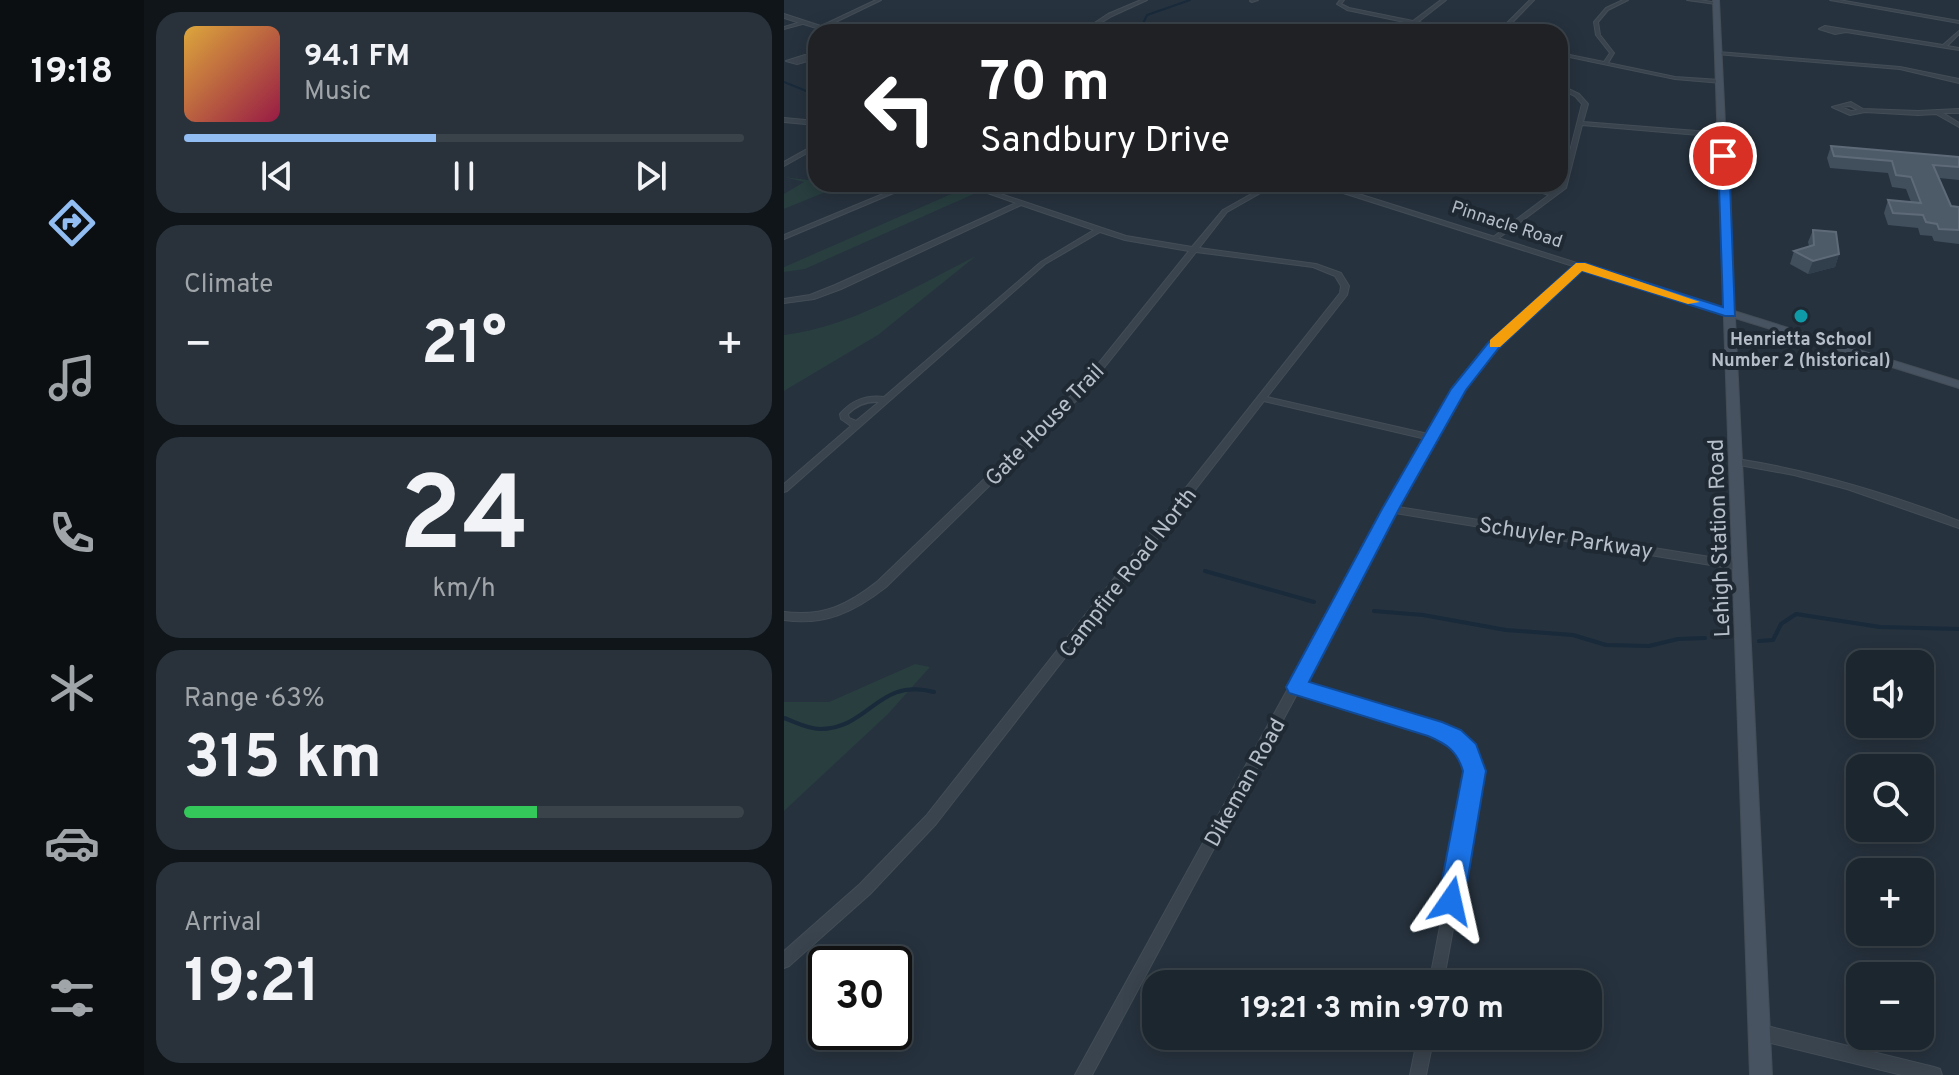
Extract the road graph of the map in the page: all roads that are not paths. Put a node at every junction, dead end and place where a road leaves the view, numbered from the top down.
1 (879, 0) edge
2 (1145, 0) edge
3 (1342, 0) edge
4 (1444, 0) edge
5 (1532, 0) edge
6 (1626, 0) edge
7 (1689, 0) edge
8 (1832, 0) edge
9 (1716, 1) edge
10 (784, 16) edge
11 (804, 22) junction
12 (1959, 22) edge
13 (1414, 23) junction
14 (809, 24) edge
15 (828, 24) edge
16 (1096, 24) edge
17 (1419, 24) edge
18 (1508, 24) edge
19 (784, 28) edge
20 (1844, 30) dead end
21 (1959, 32) edge
22 (1944, 46) junction
23 (1959, 49) edge
24 (1718, 53) junction
25 (1568, 56) edge
26 (1605, 63) junction
27 (1959, 81) edge
28 (1720, 82) junction
29 (1568, 92) edge
30 (1863, 110) dead end
31 (1959, 111) edge
32 (1938, 113) junction
33 (784, 120) edge
34 (808, 122) edge
35 (1580, 123) junction
36 (1959, 125) edge
37 (1722, 135) junction
38 (808, 150) edge
39 (784, 164) edge
40 (1568, 180) edge
41 (893, 192) edge
42 (987, 192) edge
43 (1259, 192) edge
44 (1344, 192) edge
45 (1545, 192) edge
46 (1558, 192) edge
47 (1555, 195) junction
48 (1019, 204) junction
49 (1097, 231) junction
50 (784, 237) edge
51 (1494, 239) junction
52 (1195, 250) junction
53 (1580, 266) junction
54 (784, 301) edge
55 (1730, 313) junction
56 (1959, 385) edge
57 (1264, 399) junction
58 (886, 400) junction
59 (857, 425) junction
60 (1430, 437) junction
61 (1737, 462) junction
62 (784, 489) edge
63 (1390, 509) junction
64 (1959, 525) edge
65 (1741, 566) junction
66 (784, 616) edge
67 (1296, 687) junction
68 (784, 961) edge
69 (1439, 970) edge
70 (1759, 1032) junction
71 (1423, 1050) edge
72 (1083, 1075) edge
73 (1418, 1075) edge
74 (1761, 1075) edge
75 (1934, 1075) edge

1 - 15 street
2 - 16 street
3 - 13 street
4 - 13 street
5 - 18 street
6 - 26 street
7 - 9 street
8 - 12 street
9 - 24 main road, Lehigh Station Road
10 - 11 street
11 - 14 street
11 - 19 street
13 - 17 street
20 - 22 street
21 - 22 street
22 - 23 street
24 - 27 street
24 - 28 main road, Lehigh Station Road
25 - 26 street
26 - 28 street
28 - 37 main road, Lehigh Station Road
29 - 35 street
30 - 32 street
31 - 32 street
32 - 36 street
33 - 34 street
35 - 37 street
35 - 40 street
37 - 55 main road, Lehigh Station Road
38 - 39 street
41 - 50 street
42 - 48 street
43 - 52 street, Gate House Trail
44 - 51 street, Pinnacle Road
45 - 47 street
46 - 47 street
47 - 51 street
48 - 49 street
48 - 54 street
49 - 52 street
49 - 58 street
51 - 53 street, Pinnacle Road
52 - 57 street, Campfire Road North
52 - 66 street, Gate House Trail
53 - 55 street, Pinnacle Road
53 - 60 street, Dikeman Road
55 - 56 main road, Pinnacle Road
55 - 61 main road, Lehigh Station Road
57 - 60 street
57 - 68 street, Campfire Road North
58 - 59 street
58 - 59 street
59 - 62 street
60 - 63 street, Dikeman Road
61 - 64 street
61 - 65 main road, Lehigh Station Road
63 - 65 street, Schuyler Parkway
63 - 67 street, Dikeman Road
65 - 70 main road, Lehigh Station Road
67 - 69 street
67 - 72 street, Dikeman Road
70 - 74 main road, Lehigh Station Road
70 - 75 street
71 - 73 street

